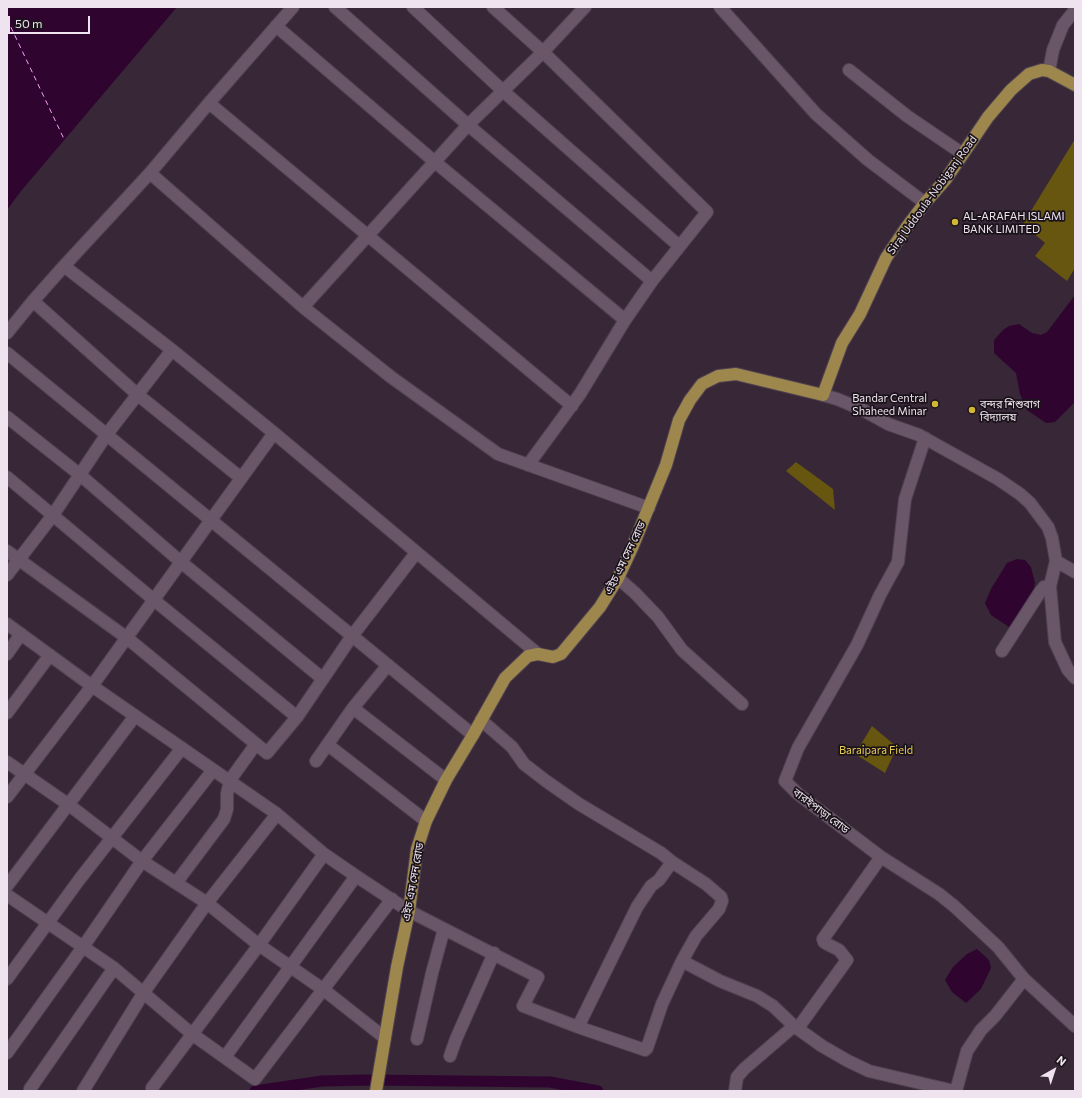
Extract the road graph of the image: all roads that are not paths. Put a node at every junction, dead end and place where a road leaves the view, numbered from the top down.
1 (293, 7) edge
2 (335, 7) edge
3 (412, 7) edge
4 (493, 7) edge
5 (585, 7) edge
6 (720, 7) edge
7 (1075, 10) edge
8 (276, 26) junction
9 (543, 52) junction
10 (849, 70) dead end
11 (1049, 71) junction
12 (1075, 85) edge
13 (503, 91) junction
14 (209, 103) junction
15 (468, 125) junction
16 (963, 154) junction
17 (435, 162) junction
18 (150, 172) junction
19 (925, 203) junction
20 (368, 236) junction
21 (679, 246) junction
22 (64, 266) junction
23 (652, 281) junction
24 (33, 301) junction
25 (303, 307) junction
26 (625, 320) junction
27 (7, 333) edge
28 (172, 350) junction
29 (7, 353) edge
30 (138, 395) junction
31 (823, 395) junction
32 (572, 406) junction
33 (7, 417) edge
34 (107, 434) junction
35 (274, 434) junction
36 (925, 438) junction
37 (528, 465) junction
38 (80, 474) junction
39 (7, 477) edge
40 (241, 478) junction
41 (649, 508) junction
42 (53, 515) junction
43 (210, 520) junction
44 (7, 551) edge
45 (416, 553) junction
46 (18, 560) junction
47 (1056, 561) junction
48 (181, 562) junction
49 (1075, 572) edge
50 (7, 575) edge
51 (618, 578) junction
52 (1050, 586) junction
53 (154, 600) junction
54 (7, 624) edge
55 (22, 634) junction
56 (352, 636) junction
57 (127, 638) junction
58 (1002, 651) dead end
59 (7, 654) edge
60 (538, 654) junction
61 (50, 655) junction
62 (388, 665) junction
63 (1075, 678) edge
64 (322, 679) junction
65 (92, 686) junction
66 (742, 704) dead end
67 (353, 708) junction
68 (7, 713) edge
69 (135, 716) junction
70 (297, 717) junction
71 (481, 720) junction
72 (473, 735) junction
73 (256, 744) junction
74 (328, 745) junction
75 (182, 748) junction
76 (316, 761) dead end
77 (7, 762) edge
78 (213, 770) junction
79 (24, 774) junction
80 (230, 780) junction
81 (446, 780) junction
82 (7, 797) edge
83 (69, 805) junction
84 (277, 814) junction
85 (426, 821) junction
86 (112, 837) junction
87 (324, 854) junction
88 (881, 857) junction
89 (142, 861) junction
90 (672, 862) junction
91 (356, 876) junction
92 (176, 883) junction
93 (7, 886) edge
94 (7, 895) edge
95 (392, 899) junction
96 (206, 903) junction
97 (409, 911) junction
98 (47, 923) junction
99 (444, 929) junction
100 (259, 945) junction
101 (83, 947) junction
102 (494, 953) junction
103 (682, 961) junction
104 (291, 967) junction
105 (114, 968) junction
106 (1024, 979) junction
107 (7, 980) edge
108 (324, 990) junction
109 (144, 992) junction
110 (1075, 1026) edge
111 (578, 1027) junction
112 (796, 1027) junction
113 (192, 1034) junction
114 (385, 1038) junction
115 (417, 1039) dead end
116 (7, 1053) edge
117 (450, 1056) dead end
118 (225, 1057) junction
119 (152, 1088) dead end
120 (30, 1090) edge
121 (83, 1091) edge
122 (376, 1091) edge
123 (735, 1091) edge
124 (955, 1091) edge

1 - 8 street
2 - 15 street
3 - 13 street
4 - 9 street
5 - 9 street
6 - 19 street
7 - 11 street
8 - 14 street
8 - 17 street
9 - 13 street
9 - 21 street
10 - 16 street
11 - 12 main road
11 - 16 main road, Siraj Uddoula-Nobiganj Road
13 - 15 street
13 - 21 street
14 - 18 street
14 - 20 street
15 - 17 street
15 - 23 street
16 - 19 main road, Siraj Uddoula-Nobiganj Road
17 - 20 street
17 - 26 street
18 - 22 street
18 - 25 street
19 - 31 main road, Siraj Uddoula-Nobiganj Road
20 - 25 street
20 - 32 street
21 - 23 street
22 - 24 street
22 - 28 street
23 - 26 street
24 - 27 street
24 - 30 street
25 - 37 street
26 - 32 street
28 - 30 street
28 - 35 street
29 - 34 street
30 - 34 street
30 - 40 street
31 - 36 street, এইচ এম সেন রোড
31 - 41 main road, এইচ এম সেন রোড
32 - 37 street
33 - 38 street
34 - 38 street
34 - 43 street
35 - 40 street
35 - 45 street
36 - 47 street, এইচ এম সেন রোড
36 - 88 street, বারইপাড়া রোড
37 - 41 street
38 - 42 street
38 - 48 street
39 - 42 street
40 - 43 street
41 - 51 main road, এইচ এম সেন রোড
42 - 46 street
42 - 53 street
43 - 48 street
43 - 56 street
44 - 46 street
45 - 56 street
45 - 60 street
46 - 50 street
46 - 57 street
47 - 49 street
47 - 52 street
48 - 53 street
48 - 64 street
51 - 60 main road, এইচ এম সেন রোড
51 - 66 street
52 - 58 street
52 - 63 street
53 - 57 street
53 - 70 street
54 - 55 street
55 - 59 street
55 - 61 street
56 - 62 street
56 - 64 street
57 - 65 street
57 - 73 street
60 - 71 main road, এইচ এম সেন রোড
61 - 65 street
61 - 68 street
62 - 67 street
62 - 72 street
64 - 70 street
65 - 69 street
65 - 79 street
67 - 74 street
67 - 81 street
69 - 75 street
69 - 83 street
70 - 73 street
71 - 72 main road, এইচ এম সেন রোড
71 - 90 street
72 - 81 main road, এইচ এম সেন রোড
73 - 80 street
74 - 76 street
74 - 85 street
75 - 78 street
75 - 86 street
77 - 79 street
78 - 80 street
78 - 89 street
79 - 82 street
79 - 83 street
80 - 84 street
80 - 92 street
81 - 85 main road, এইচ এম সেন রোড
83 - 86 street
83 - 93 street
84 - 87 street
84 - 96 street
85 - 97 main road, এইচ এম সেন রোড
86 - 89 street
86 - 98 street
87 - 91 street
87 - 100 street
88 - 106 street, বারইপাড়া রোড
88 - 112 street
89 - 92 street
89 - 101 street
90 - 103 street
90 - 111 street
91 - 95 street
91 - 104 street
92 - 96 street
94 - 98 street
95 - 97 street
95 - 108 street
96 - 100 street
96 - 109 street
97 - 99 street
97 - 114 main road, এইচ এম সেন রোড
98 - 101 street
98 - 107 street
99 - 102 street
99 - 115 street
100 - 104 street
100 - 113 street
101 - 105 street
101 - 116 street
102 - 111 street
102 - 117 street
103 - 111 street
103 - 112 street
104 - 108 street
104 - 118 street
105 - 109 street
105 - 120 street
106 - 110 street, বারইপাড়া রোড
106 - 124 street
108 - 114 street
108 - 118 street
109 - 113 street
109 - 121 street
112 - 123 street
112 - 124 street
113 - 118 street
113 - 119 street
114 - 122 main road, এইচ এম সেন রোড

